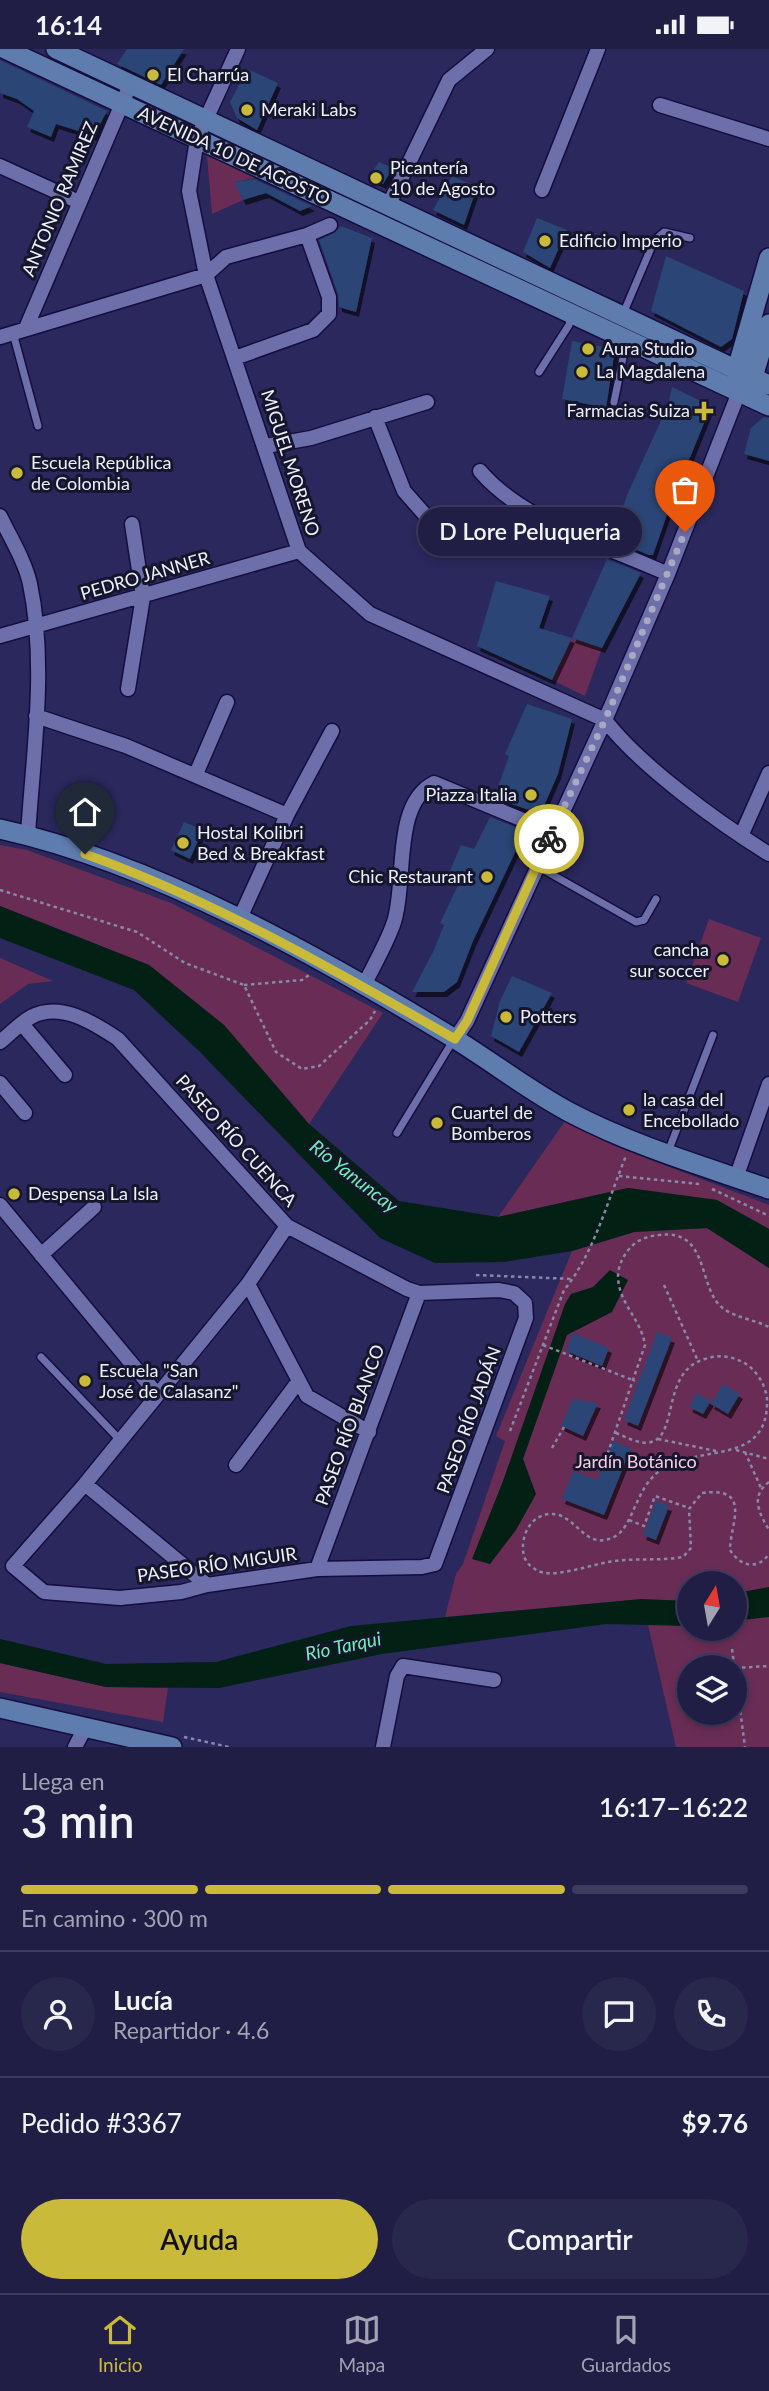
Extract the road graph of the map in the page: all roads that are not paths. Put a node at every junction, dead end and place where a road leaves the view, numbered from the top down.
1 (5, 49) edge
2 (56, 49) edge
3 (238, 49) edge
4 (487, 49) edge
5 (598, 49) edge
6 (130, 85) junction
7 (121, 103) junction
8 (660, 105) dead end
9 (206, 119) junction
10 (197, 139) junction
11 (769, 139) edge
12 (0, 166) edge
13 (542, 190) dead end
14 (79, 202) junction
15 (390, 204) junction
16 (330, 225) dead end
17 (307, 235) junction
18 (690, 238) dead end
19 (472, 244) junction
20 (769, 258) edge
21 (463, 264) junction
22 (206, 275) junction
23 (571, 314) junction
24 (623, 315) junction
25 (769, 324) edge
26 (13, 333) edge
27 (631, 341) junction
28 (235, 358) junction
29 (539, 372) dead end
30 (753, 377) edge
31 (739, 392) junction
32 (427, 402) dead end
33 (614, 402) dead end
34 (769, 407) edge
35 (375, 417) junction
36 (38, 426) dead end
37 (266, 446) junction
38 (480, 471) dead end
39 (0, 516) edge
40 (426, 516) dead end
41 (132, 524) dead end
42 (299, 551) junction
43 (668, 574) junction
44 (144, 597) junction
45 (36, 625) junction
46 (0, 636) edge
47 (128, 689) dead end
48 (227, 702) dead end
49 (36, 716) junction
50 (605, 720) junction
51 (332, 731) dead end
52 (769, 773) edge
53 (196, 774) junction
54 (287, 815) junction
55 (0, 829) edge
56 (552, 832) junction
57 (28, 835) junction
58 (741, 837) junction
59 (769, 854) edge
60 (537, 866) junction
61 (656, 899) dead end
62 (239, 920) junction
63 (364, 985) junction
64 (22, 1024) junction
65 (713, 1035) dead end
66 (455, 1039) junction
67 (0, 1042) edge
68 (65, 1075) dead end
69 (0, 1083) edge
70 (769, 1084) edge
71 (25, 1113) dead end
72 (397, 1133) dead end
73 (668, 1154) junction
74 (736, 1178) junction
75 (769, 1189) edge
76 (0, 1205) edge
77 (94, 1207) dead end
78 (287, 1226) junction
79 (41, 1255) junction
80 (248, 1284) junction
81 (419, 1293) junction
82 (514, 1293) joint
83 (41, 1357) dead end
84 (298, 1382) junction
85 (156, 1393) junction
86 (369, 1431) junction
87 (120, 1440) junction
88 (236, 1465) dead end
89 (85, 1484) junction
90 (435, 1564) joint
91 (7, 1565) edge
92 (317, 1569) junction
93 (207, 1584) junction
94 (494, 1680) dead end
95 (0, 1708) edge
96 (85, 1728) junction
97 (75, 1747) edge
98 (172, 1747) edge
99 (383, 1747) edge

1 - 7 main road, AVENIDA 10 DE AGOSTO
2 - 6 main road, AVENIDA 10 DE AGOSTO
3 - 9 street, MIGUEL MORENO
4 - 15 street
5 - 13 street
6 - 7 street, ANTONIO RAMIREZ
6 - 9 main road, AVENIDA 10 DE AGOSTO
7 - 10 main road, AVENIDA 10 DE AGOSTO
7 - 14 street, ANTONIO RAMIREZ
8 - 11 street
9 - 10 street, MIGUEL MORENO
9 - 15 main road, AVENIDA 10 DE AGOSTO
10 - 21 main road, AVENIDA 10 DE AGOSTO
10 - 22 street, MIGUEL MORENO
12 - 14 street
14 - 26 street, ANTONIO RAMIREZ
15 - 19 main road, AVENIDA 10 DE AGOSTO
16 - 17 street
17 - 22 street
17 - 28 street
18 - 24 lane
19 - 21 main road
19 - 24 main road, AVENIDA 10 DE AGOSTO
20 - 30 main road
21 - 23 main road, AVENIDA 10 DE AGOSTO
22 - 26 street
22 - 28 street, MIGUEL MORENO
23 - 27 main road, AVENIDA 10 DE AGOSTO
23 - 29 lane
24 - 30 main road, AVENIDA 10 DE AGOSTO
25 - 30 main road
26 - 36 lane
27 - 31 main road, AVENIDA 10 DE AGOSTO
27 - 33 lane
28 - 37 street, MIGUEL MORENO
30 - 31 main road
31 - 34 main road, AVENIDA 10 DE AGOSTO
31 - 43 street
32 - 35 street
35 - 37 street
35 - 40 street
37 - 42 street, MIGUEL MORENO
38 - 43 street
39 - 45 street
41 - 44 street
42 - 44 street, PEDRO JANNER
42 - 50 street, MIGUEL MORENO
43 - 50 street
44 - 45 street, PEDRO JANNER
44 - 47 street
45 - 46 street, PEDRO JANNER
45 - 49 street
48 - 53 street
49 - 53 street
49 - 57 street
50 - 56 street
50 - 58 street, MIGUEL MORENO
51 - 54 street
52 - 58 street
53 - 54 street
54 - 62 street
55 - 57 main road
56 - 60 street
56 - 63 street
57 - 62 main road
58 - 59 street, MIGUEL MORENO
60 - 61 lane
60 - 66 street
62 - 63 main road
63 - 66 main road
64 - 67 street
64 - 68 street
64 - 78 street, PASEO RÍO CUENCA
65 - 73 lane
66 - 72 lane
66 - 73 main road
69 - 71 street
70 - 74 street
73 - 74 main road
74 - 75 main road
76 - 79 street
77 - 79 street
78 - 80 street
78 - 81 street, PASEO RÍO CUENCA
79 - 85 street
80 - 84 street
80 - 85 street
81 - 82 street, PASEO RÍO CUENCA
81 - 86 street, PASEO RÍO BLANCO
82 - 90 street, PASEO RÍO JADÁN
83 - 87 lane
84 - 86 street
84 - 88 street
85 - 87 street
86 - 92 street, PASEO RÍO BLANCO
87 - 89 street
89 - 91 street
89 - 93 street
90 - 92 street, PASEO RÍO MIGUIR
91 - 93 street, PASEO RÍO MIGUIR
92 - 93 street, PASEO RÍO MIGUIR
94 - 99 street
95 - 96 main road
96 - 97 street
96 - 98 main road

